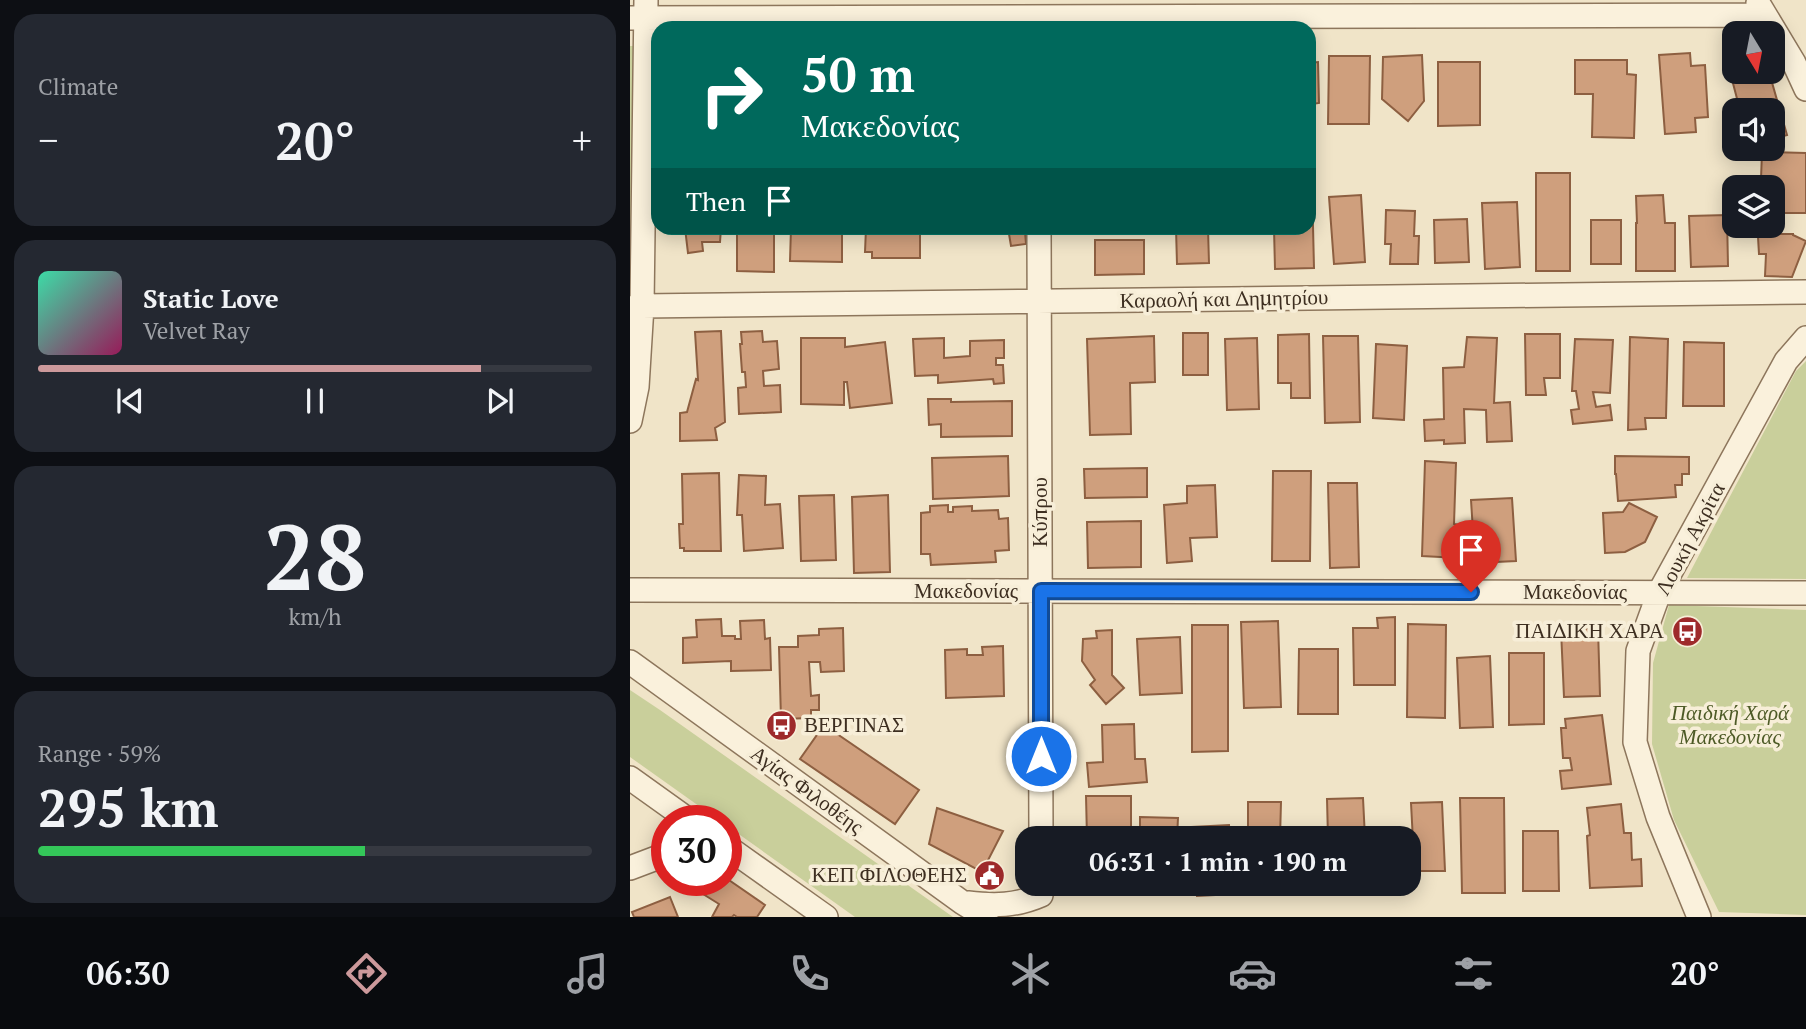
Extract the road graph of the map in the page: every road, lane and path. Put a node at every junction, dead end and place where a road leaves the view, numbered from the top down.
1 (1761, 7) edge
2 (640, 12) edge
3 (1042, 15) edge
4 (1806, 89) edge
5 (1039, 235) edge
6 (1806, 292) edge
7 (1038, 301) junction
8 (636, 307) edge
9 (1806, 338) edge
10 (630, 421) edge
11 (630, 590) edge
12 (1041, 591) junction
13 (1659, 593) junction
14 (1806, 593) edge
15 (630, 662) edge
16 (630, 778) edge
17 (668, 805) edge
18 (1041, 826) edge
19 (742, 857) edge
20 (651, 860) edge
21 (630, 868) edge
22 (1040, 899) edge
23 (963, 903) junction
24 (826, 917) edge
25 (986, 917) edge
26 (1699, 917) edge

1 - 3 street
1 - 4 street
2 - 3 street
2 - 8 street
5 - 7 street, Κύπρου
6 - 7 street, Καραολή και Δημητρίου
7 - 8 street, Καραολή και Δημητρίου
7 - 12 street, Κύπρου
8 - 10 street
9 - 13 street, Λουκή Ακρίτα
11 - 12 street, Μακεδονίας
12 - 13 street, Μακεδονίας
12 - 18 street, Κύπρου
13 - 14 street, Μακεδονίας
13 - 26 street, Λουκή Ακρίτα
15 - 23 street, Αγίας Φιλοθέης
16 - 17 street
19 - 24 street
20 - 21 street
22 - 23 street
23 - 25 street, Αγίας Φιλοθέης

